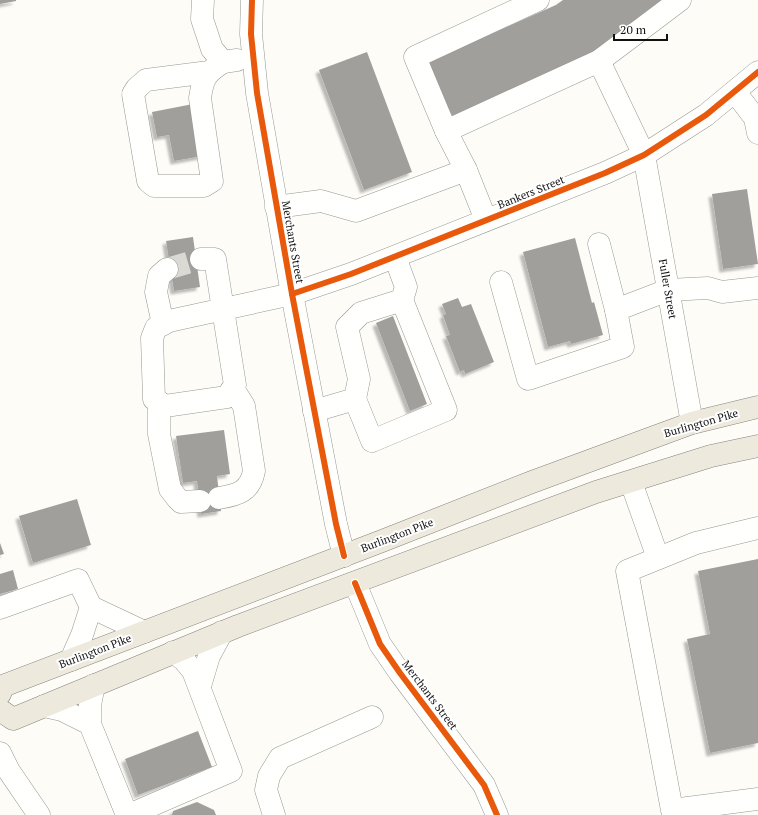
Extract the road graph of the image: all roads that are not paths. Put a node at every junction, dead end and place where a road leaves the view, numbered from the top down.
1 (203, 0) edge
2 (252, 0) edge
3 (538, 0) edge
4 (680, 0) edge
5 (254, 57) junction
6 (599, 61) junction
7 (216, 67) junction
8 (758, 72) edge
9 (735, 92) junction
10 (446, 131) junction
11 (758, 133) edge
12 (644, 155) junction
13 (466, 170) junction
14 (276, 207) junction
15 (486, 220) junction
16 (599, 244) dead end
17 (395, 257) junction
18 (201, 259) tunnel mouth
19 (167, 269) tunnel mouth
20 (501, 282) dead end
21 (758, 288) edge
22 (668, 290) junction
23 (292, 294) junction
24 (402, 300) junction
25 (223, 309) junction
26 (616, 310) junction
27 (163, 324) junction
28 (231, 391) junction
29 (355, 400) junction
30 (159, 402) junction
31 (758, 407) edge
32 (314, 411) junction
33 (692, 423) junction
34 (758, 446) edge
35 (631, 482) junction
36 (758, 528) edge
37 (344, 556) junction
38 (658, 558) junction
39 (355, 583) junction
40 (91, 607) junction
41 (0, 608) edge
42 (144, 632) junction
43 (222, 632) junction
44 (173, 652) junction
45 (71, 660) junction
46 (94, 685) junction
47 (200, 686) junction
48 (0, 694) edge
49 (44, 706) junction
50 (0, 710) edge
51 (372, 717) dead end
52 (90, 724) junction
53 (0, 753) edge
54 (758, 799) edge
55 (39, 815) edge
56 (128, 815) edge
57 (274, 815) edge
58 (497, 815) edge

1 - 7 street
2 - 5 street, Merchants Street
3 - 10 street
4 - 6 street
5 - 7 street
5 - 14 street, Merchants Street
6 - 10 street
6 - 12 street, Fuller Street
7 - 7 street
8 - 9 street, Bankers Street
9 - 11 street
9 - 12 street, Bankers Street
10 - 13 street
12 - 15 street, Bankers Street
12 - 22 street, Fuller Street
13 - 14 street
13 - 15 street
14 - 23 street, Merchants Street
15 - 17 street, Bankers Street
16 - 26 street
17 - 23 street, Bankers Street
17 - 24 street
18 - 25 street
19 - 27 street
20 - 26 street
21 - 22 street
22 - 26 street
22 - 33 street, Fuller Street
23 - 25 street, Bankers Street
23 - 32 street, Merchants Street
24 - 29 street
24 - 29 street
25 - 27 street, Bankers Street
25 - 28 street
27 - 30 street
28 - 30 street
28 - 30 street
29 - 32 street
31 - 33 main road, Burlington Pike
32 - 37 street, Merchants Street
33 - 37 main road, Burlington Pike
34 - 35 main road
35 - 38 street
35 - 39 main road
36 - 38 street
37 - 42 main road, Burlington Pike
38 - 54 street
39 - 43 main road
39 - 58 street, Merchants Street
40 - 41 street
40 - 42 street
40 - 45 street
42 - 45 main road, Burlington Pike
43 - 44 main road
43 - 47 street
44 - 46 main road
44 - 47 street
45 - 48 main road, Burlington Pike
46 - 49 main road
46 - 52 street
47 - 56 street
49 - 50 main road
49 - 52 street
51 - 57 street
52 - 56 street
53 - 55 street

